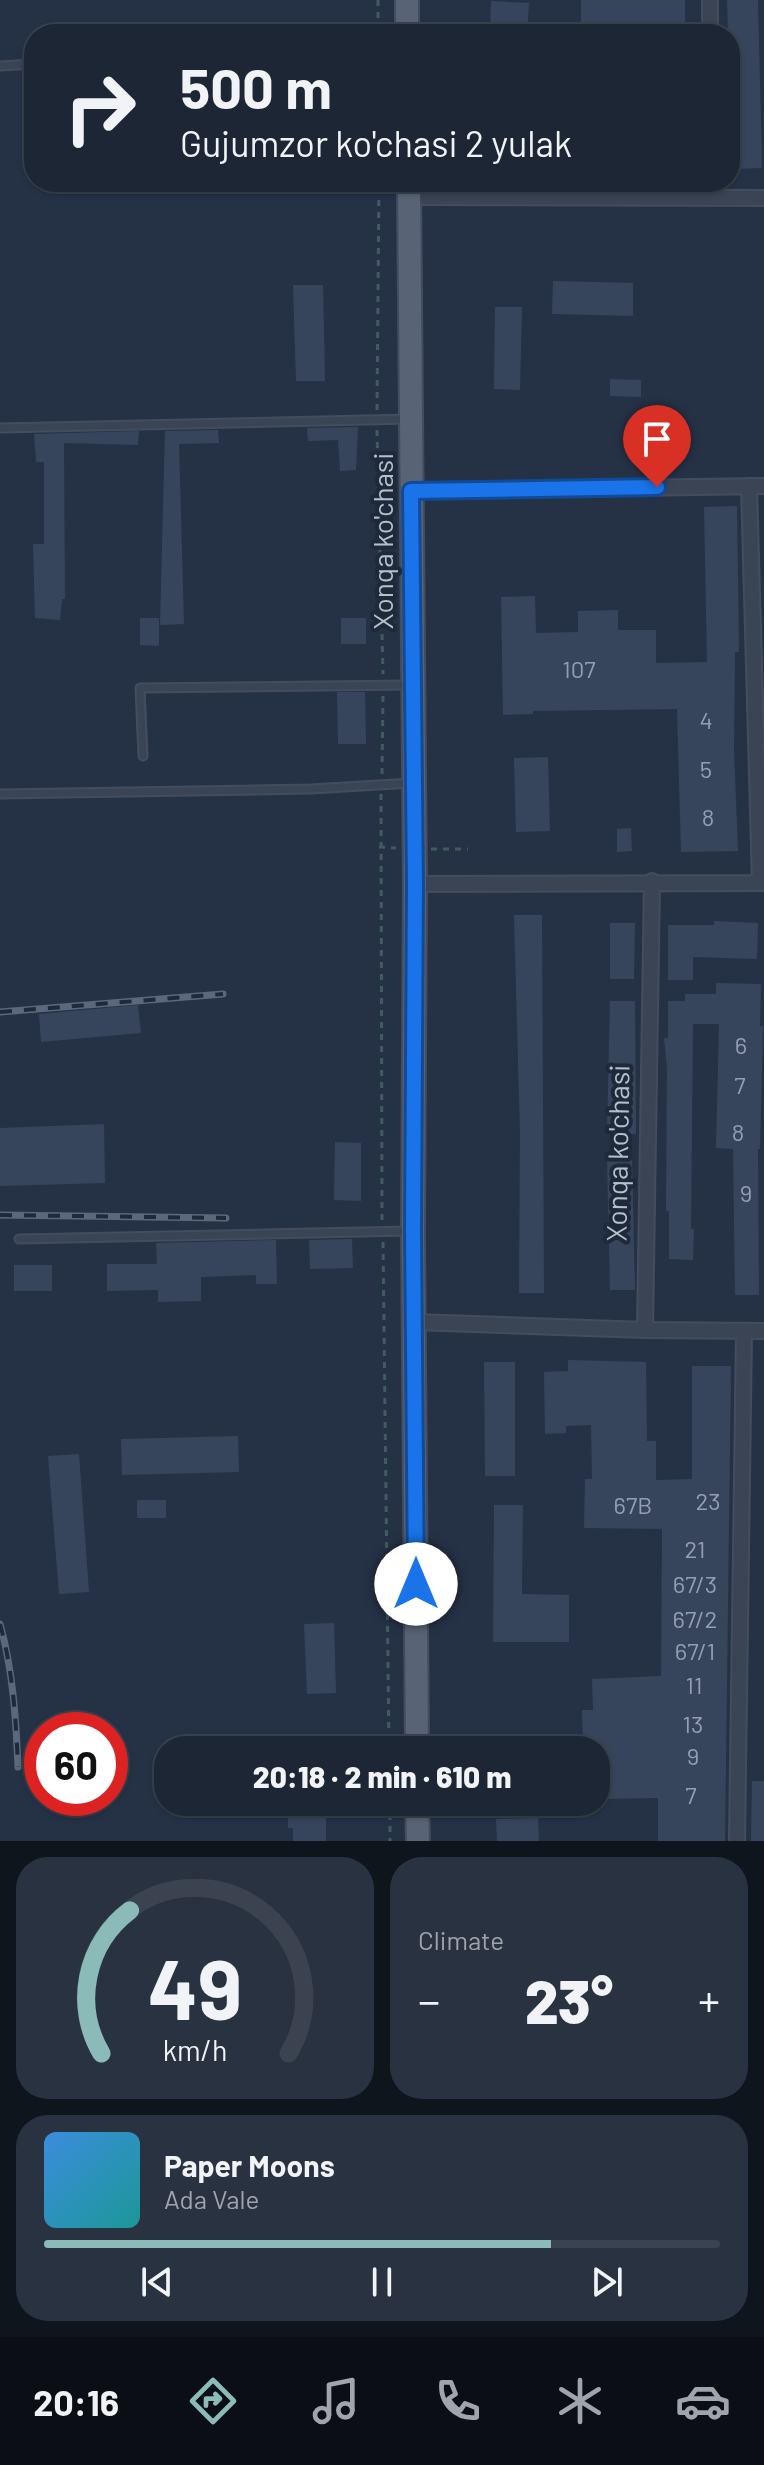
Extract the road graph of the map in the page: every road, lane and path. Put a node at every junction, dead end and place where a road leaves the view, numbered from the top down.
1 (378, 0) edge
2 (407, 0) edge
3 (710, 0) edge
4 (378, 24) edge
5 (407, 24) edge
6 (710, 24) edge
7 (24, 65) edge
8 (0, 66) edge
9 (379, 192) edge
10 (409, 192) edge
11 (484, 192) edge
12 (711, 192) edge
13 (711, 198) junction
14 (764, 198) edge
15 (411, 419) junction
16 (377, 421) junction
17 (0, 428) edge
18 (756, 486) edge
19 (411, 491) junction
20 (383, 685) junction
21 (413, 685) junction
22 (143, 756) dead end
23 (414, 782) junction
24 (381, 785) junction
25 (0, 794) edge
26 (652, 881) junction
27 (762, 883) edge
28 (415, 884) junction
29 (413, 1231) junction
30 (383, 1232) junction
31 (19, 1239) dead end
32 (414, 1322) junction
33 (645, 1330) junction
34 (764, 1331) edge
35 (744, 1332) junction
36 (389, 1736) edge
37 (417, 1736) edge
38 (390, 1816) edge
39 (417, 1816) edge
40 (390, 1841) edge
41 (418, 1841) edge
42 (737, 1841) edge

1 - 4 path
2 - 5 main road
3 - 6 street
7 - 8 lane
9 - 16 path
10 - 15 main road, Xonqa ko'chasi
11 - 13 street, Xonqa ko'chasi
12 - 13 street
13 - 14 street, Xonqa ko'chasi
15 - 16 lane
15 - 19 main road, Xonqa ko'chasi
16 - 17 lane
16 - 20 path
18 - 19 street
18 - 27 street
19 - 21 main road, Xonqa ko'chasi
20 - 21 lane
20 - 22 lane
20 - 24 path
21 - 23 main road, Xonqa ko'chasi
23 - 24 lane
23 - 28 main road, Xonqa ko'chasi
24 - 25 lane
24 - 30 path
26 - 27 street
26 - 28 street
26 - 33 street, Xonqa ko'chasi
28 - 29 main road, Xonqa ko'chasi
29 - 30 lane
29 - 32 main road, Xonqa ko'chasi
30 - 31 lane
30 - 36 path
32 - 33 street
32 - 37 main road, Xonqa ko'chasi
33 - 35 street
34 - 35 street
35 - 42 street
38 - 40 path
39 - 41 main road

